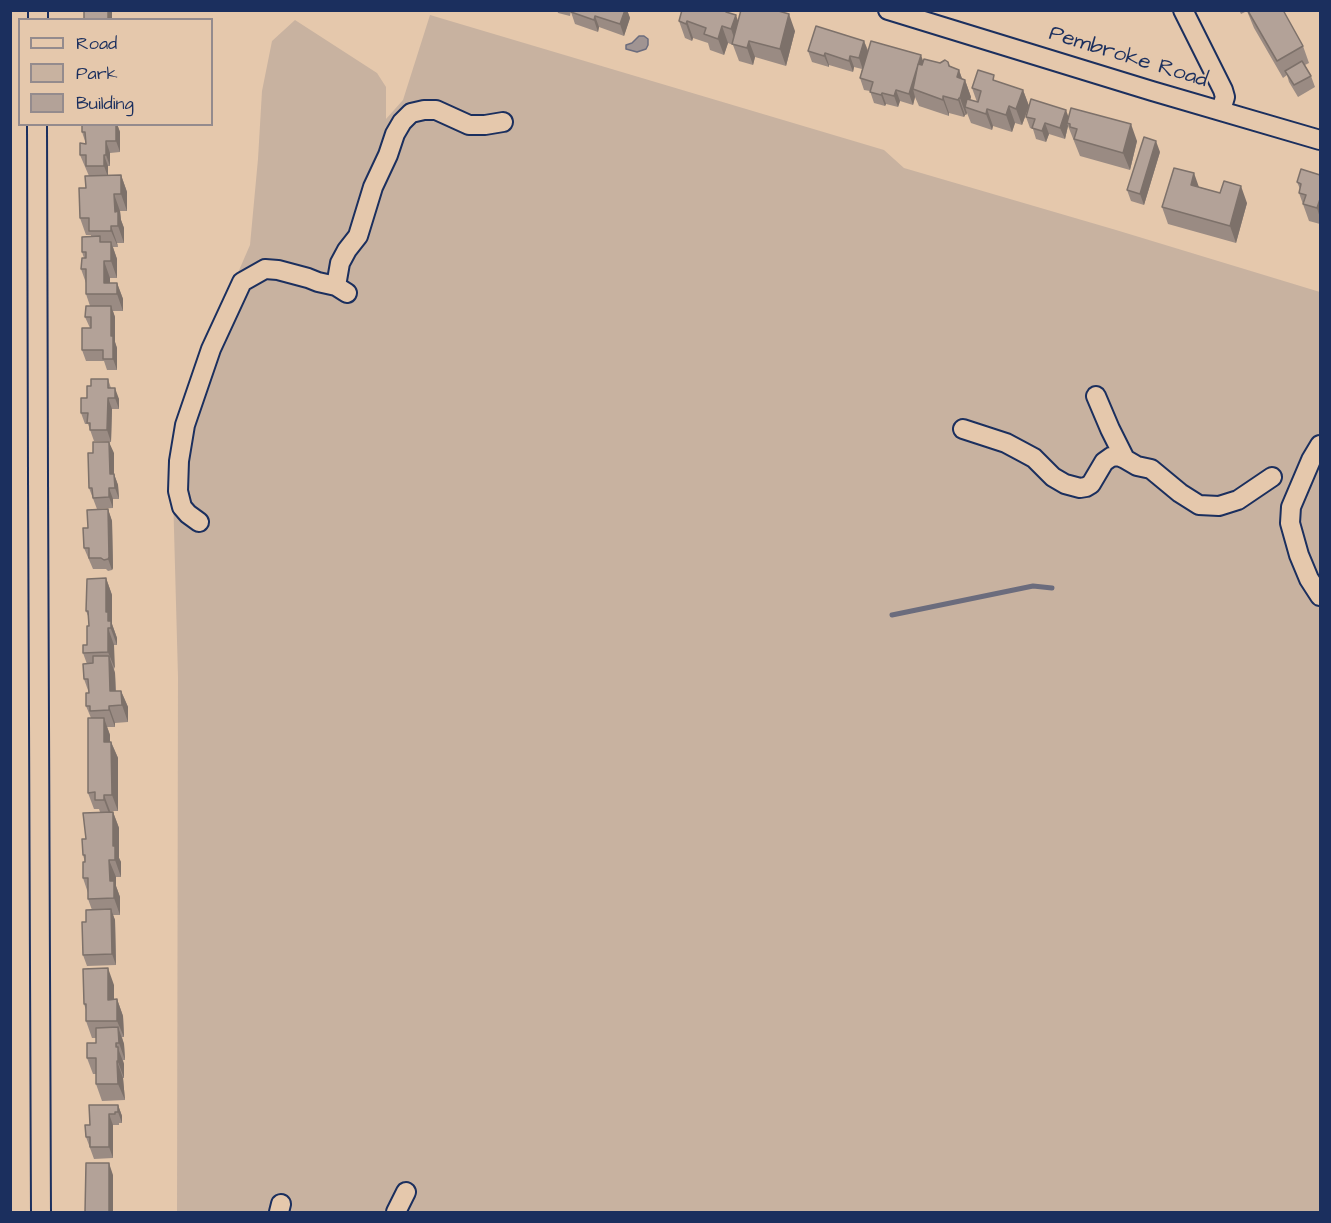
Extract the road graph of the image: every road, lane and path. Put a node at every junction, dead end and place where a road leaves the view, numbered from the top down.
1 (888, 10) edge
2 (1183, 10) edge
3 (1221, 110) junction
4 (503, 122) dead end
5 (37, 126) edge
6 (1320, 140) edge
7 (1096, 396) dead end
8 (963, 429) dead end
9 (1320, 446) edge
10 (1125, 459) junction
11 (1272, 477) dead end
12 (199, 522) dead end
13 (1320, 596) edge
14 (406, 1192) dead end
15 (41, 1212) edge
16 (396, 1212) edge

1 - 3 street, Pembroke Road
2 - 3 street
3 - 6 street, Pembroke Road
4 - 12 street
5 - 15 street
7 - 10 street
8 - 10 street
9 - 13 street
10 - 11 street
14 - 16 street

